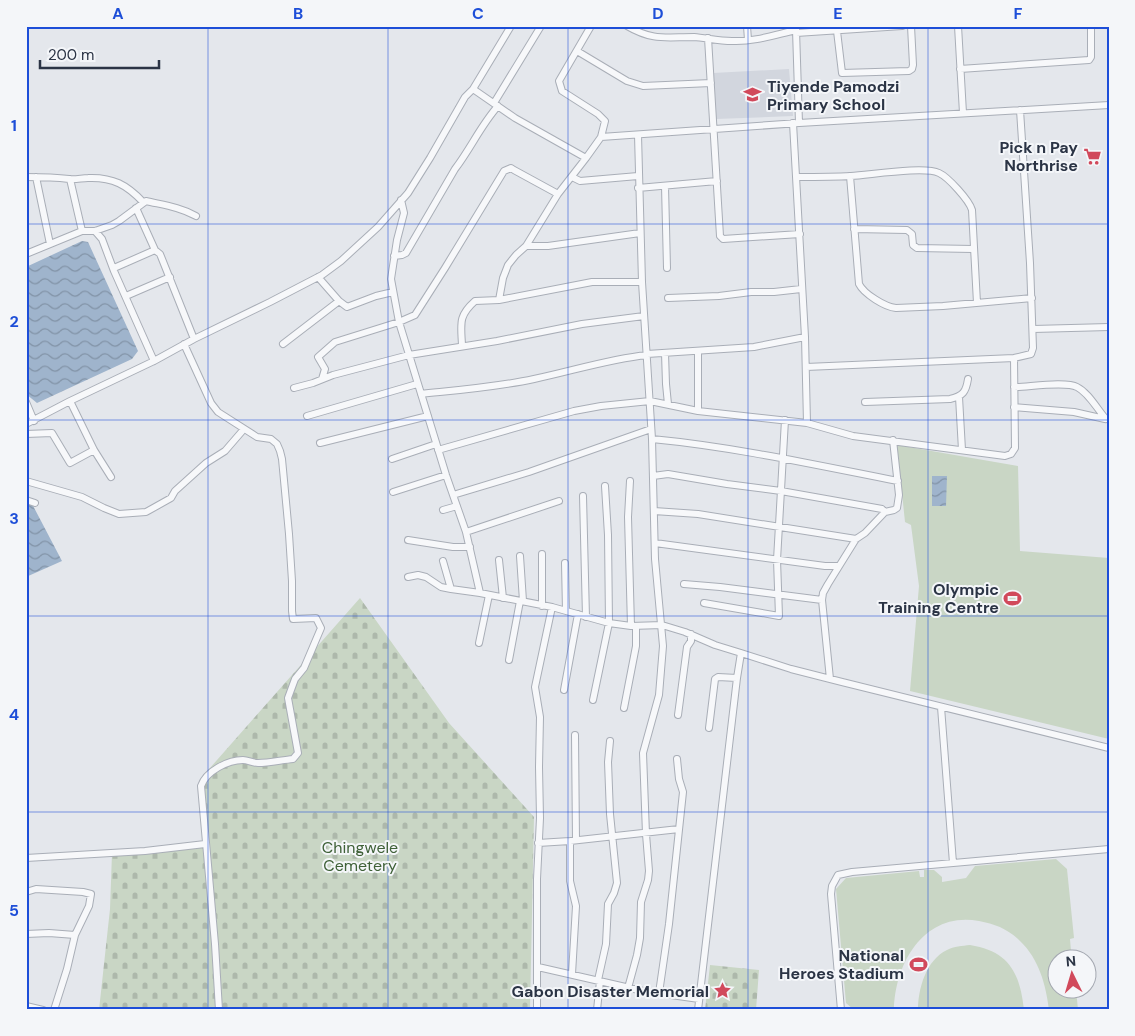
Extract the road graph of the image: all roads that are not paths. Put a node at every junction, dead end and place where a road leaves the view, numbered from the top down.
1 (511, 26) edge
2 (541, 26) edge
3 (591, 26) edge
4 (627, 26) edge
5 (747, 26) edge
6 (902, 26) edge
7 (911, 26) edge
8 (958, 26) edge
9 (1090, 26) edge
10 (838, 29) edge
11 (796, 30) edge
12 (708, 38) junction
13 (748, 40) junction
14 (577, 51) junction
15 (960, 70) junction
16 (711, 83) junction
17 (473, 89) junction
18 (496, 104) junction
19 (1109, 105) edge
20 (1020, 110) junction
21 (963, 113) junction
22 (796, 123) junction
23 (714, 130) junction
24 (638, 135) junction
25 (601, 138) junction
26 (586, 158) junction
27 (638, 176) junction
28 (850, 176) junction
29 (26, 177) edge
30 (36, 177) junction
31 (572, 177) junction
32 (797, 178) junction
33 (70, 179) junction
34 (717, 181) junction
35 (665, 186) junction
36 (638, 188) junction
37 (558, 194) junction
38 (401, 200) junction
39 (144, 202) junction
40 (136, 208) junction
41 (196, 216) dead end
42 (854, 229) junction
43 (82, 231) junction
44 (95, 231) junction
45 (640, 233) junction
46 (800, 234) junction
47 (50, 244) junction
48 (526, 246) junction
49 (973, 249) junction
50 (155, 250) junction
51 (26, 254) edge
52 (394, 256) junction
53 (114, 268) junction
54 (667, 268) dead end
55 (170, 277) junction
56 (318, 277) junction
57 (642, 282) junction
58 (801, 289) junction
59 (393, 292) junction
60 (126, 296) junction
61 (668, 298) dead end
62 (1032, 298) junction
63 (499, 300) junction
64 (339, 301) junction
65 (977, 303) junction
66 (644, 316) junction
67 (399, 322) junction
68 (1109, 327) edge
69 (1033, 329) junction
70 (805, 337) junction
71 (194, 339) junction
72 (184, 344) junction
73 (282, 344) dead end
74 (462, 346) junction
75 (698, 351) junction
76 (665, 353) junction
77 (647, 354) junction
78 (409, 355) junction
79 (1014, 358) junction
80 (154, 361) junction
81 (806, 367) junction
82 (322, 379) junction
83 (968, 379) dead end
84 (417, 384) junction
85 (294, 388) dead end
86 (1014, 388) junction
87 (421, 394) junction
88 (960, 397) junction
89 (70, 401) junction
90 (650, 401) junction
91 (26, 402) edge
92 (865, 402) dead end
93 (668, 404) junction
94 (1014, 408) junction
95 (698, 411) junction
96 (307, 416) dead end
97 (428, 416) junction
98 (1107, 419) edge
99 (34, 420) junction
100 (785, 420) junction
101 (807, 423) junction
102 (26, 424) edge
103 (244, 429) junction
104 (651, 429) junction
105 (26, 434) edge
106 (652, 439) junction
107 (893, 440) junction
108 (320, 443) dead end
109 (437, 447) junction
110 (94, 450) junction
111 (962, 450) junction
112 (782, 458) junction
113 (392, 459) dead end
114 (446, 475) junction
115 (653, 476) junction
116 (111, 477) dead end
117 (26, 481) edge
118 (630, 481) dead end
119 (898, 481) junction
120 (605, 486) dead end
121 (781, 491) junction
122 (393, 492) dead end
123 (453, 495) junction
124 (583, 496) dead end
125 (26, 500) edge
126 (559, 502) dead end
127 (35, 503) dead end
128 (456, 506) junction
129 (443, 510) dead end
130 (654, 511) junction
131 (885, 512) junction
132 (779, 526) junction
133 (466, 532) junction
134 (856, 539) junction
135 (408, 540) dead end
136 (655, 544) junction
137 (470, 547) junction
138 (542, 554) dead end
139 (520, 556) dead end
140 (500, 560) dead end
141 (777, 560) junction
142 (444, 561) dead end
143 (565, 563) dead end
144 (838, 566) junction
145 (408, 577) dead end
146 (684, 584) dead end
147 (451, 589) junction
148 (480, 593) junction
149 (489, 595) junction
150 (780, 595) junction
151 (503, 598) junction
152 (822, 600) junction
153 (522, 601) junction
154 (704, 603) dead end
155 (542, 606) junction
156 (552, 608) junction
157 (566, 611) junction
158 (578, 614) junction
159 (586, 617) junction
160 (609, 623) junction
161 (662, 625) junction
162 (633, 626) junction
163 (691, 634) junction
164 (479, 643) dead end
165 (742, 653) junction
166 (509, 660) dead end
167 (737, 678) junction
168 (830, 679) junction
169 (564, 690) dead end
170 (593, 700) dead end
171 (941, 707) junction
172 (624, 708) dead end
173 (678, 715) dead end
174 (709, 728) dead end
175 (575, 734) dead end
176 (610, 741) dead end
177 (1109, 748) edge
178 (677, 759) dead end
179 (679, 829) junction
180 (646, 834) junction
181 (611, 836) junction
182 (573, 841) junction
183 (538, 843) junction
184 (205, 844) junction
185 (1109, 849) edge
186 (26, 858) edge
187 (953, 863) junction
188 (26, 892) edge
189 (26, 934) edge
190 (75, 935) junction
191 (538, 966) junction
192 (572, 974) junction
193 (599, 980) junction
194 (628, 988) junction
195 (659, 993) junction
196 (699, 998) junction
197 (26, 1006) edge
198 (43, 1010) edge
199 (54, 1010) edge
200 (219, 1010) edge
201 (537, 1010) edge
202 (597, 1010) edge
203 (698, 1010) edge
204 (841, 1010) edge

1 - 17 street
2 - 18 street
3 - 14 street
4 - 12 street
5 - 13 street
6 - 10 street
7 - 10 street
8 - 15 street
9 - 15 street
10 - 11 street
11 - 13 street
11 - 22 street
12 - 13 street
12 - 16 street
14 - 16 street
14 - 25 street
15 - 21 street
16 - 23 street
17 - 18 street
17 - 38 street
18 - 26 street
18 - 52 street
19 - 20 street
20 - 21 street
20 - 62 street
21 - 22 street
22 - 23 street
22 - 32 street
23 - 24 street
23 - 34 street
24 - 25 street
24 - 27 street
25 - 26 street
26 - 31 street
27 - 31 street
27 - 36 street
28 - 32 street
28 - 42 street
28 - 49 street
29 - 30 street
30 - 33 street
30 - 47 street
31 - 37 street
32 - 46 street
33 - 39 street
33 - 43 street
34 - 35 street
34 - 46 street
35 - 36 street
35 - 54 street
36 - 45 street
37 - 48 street
37 - 67 street
38 - 52 street
38 - 56 street
39 - 40 street
39 - 41 street
40 - 44 street
40 - 50 street
42 - 49 street
42 - 65 street
43 - 44 street
43 - 47 street
44 - 53 street
45 - 48 street
45 - 57 street
46 - 58 street
47 - 51 street
48 - 63 street
49 - 65 street
50 - 53 street
50 - 55 street
52 - 59 street
53 - 60 street
55 - 60 street
55 - 71 street
56 - 64 street
56 - 71 street
57 - 63 street
57 - 66 street
58 - 61 street
58 - 70 street
59 - 64 street
59 - 67 street
60 - 80 street
62 - 65 street
62 - 69 street
63 - 74 street
64 - 73 street
66 - 74 street
66 - 77 street
67 - 78 street
67 - 82 street
68 - 69 street
69 - 79 street
70 - 75 street
70 - 81 street
71 - 72 street
72 - 80 street
72 - 103 street
74 - 78 street
75 - 76 street
75 - 95 street
76 - 77 street
76 - 93 street
77 - 87 street
77 - 90 street
78 - 82 street
78 - 84 street
79 - 81 street
79 - 86 street
80 - 89 street
81 - 101 street
82 - 85 street
83 - 88 street
84 - 87 street
84 - 96 street
86 - 94 street
86 - 98 street
87 - 97 street
88 - 92 street
88 - 111 street
89 - 99 street
89 - 110 street
90 - 93 street
90 - 104 street
90 - 109 street
91 - 99 street
93 - 95 street
94 - 98 street
94 - 111 street
95 - 100 street
97 - 108 street
97 - 109 street
99 - 102 street
100 - 101 street
100 - 112 street
101 - 107 street
103 - 117 street
103 - 184 street
104 - 106 street
104 - 123 street
105 - 110 street
106 - 112 street
106 - 115 street
107 - 111 street
107 - 119 street
109 - 113 street
109 - 114 street
110 - 116 street
112 - 119 street
112 - 121 street
114 - 122 street
114 - 123 street
115 - 121 street
115 - 130 street
118 - 162 street
119 - 131 street
120 - 160 street
121 - 131 street
121 - 132 street
123 - 128 street
124 - 159 street
125 - 127 street
126 - 133 street
128 - 129 street
128 - 133 street
130 - 132 street
130 - 136 street
131 - 134 street
132 - 134 street
132 - 141 street
133 - 137 street
134 - 144 street
135 - 137 street
136 - 141 street
136 - 161 street
137 - 148 street
138 - 155 street
139 - 153 street
140 - 151 street
141 - 144 street
141 - 150 street
142 - 147 street
143 - 157 street
144 - 152 street
145 - 147 street
146 - 150 street
147 - 148 street
148 - 149 street
149 - 151 street
149 - 164 street
150 - 152 street
150 - 154 street
151 - 153 street
152 - 168 street
153 - 155 street
153 - 166 street
155 - 156 street
156 - 157 street
156 - 183 street
157 - 158 street
158 - 159 street
158 - 169 street
159 - 160 street
160 - 162 street
160 - 170 street
161 - 162 street
161 - 163 street
161 - 180 street
162 - 172 street
163 - 165 street
163 - 173 street
165 - 167 street
165 - 168 street
167 - 174 street
167 - 196 street
168 - 171 street
171 - 177 street
171 - 187 street
175 - 182 street
176 - 181 street
178 - 179 street
179 - 180 street
179 - 195 street
180 - 181 street
180 - 194 street
181 - 182 street
181 - 193 street
182 - 183 street
182 - 192 street
183 - 191 street
184 - 186 street
184 - 200 street
185 - 187 street
187 - 204 street
188 - 190 street
189 - 190 street
190 - 199 street
191 - 192 street
191 - 201 street
192 - 193 street
193 - 194 street
193 - 202 street
194 - 195 street
195 - 196 street
196 - 203 street
197 - 198 street

